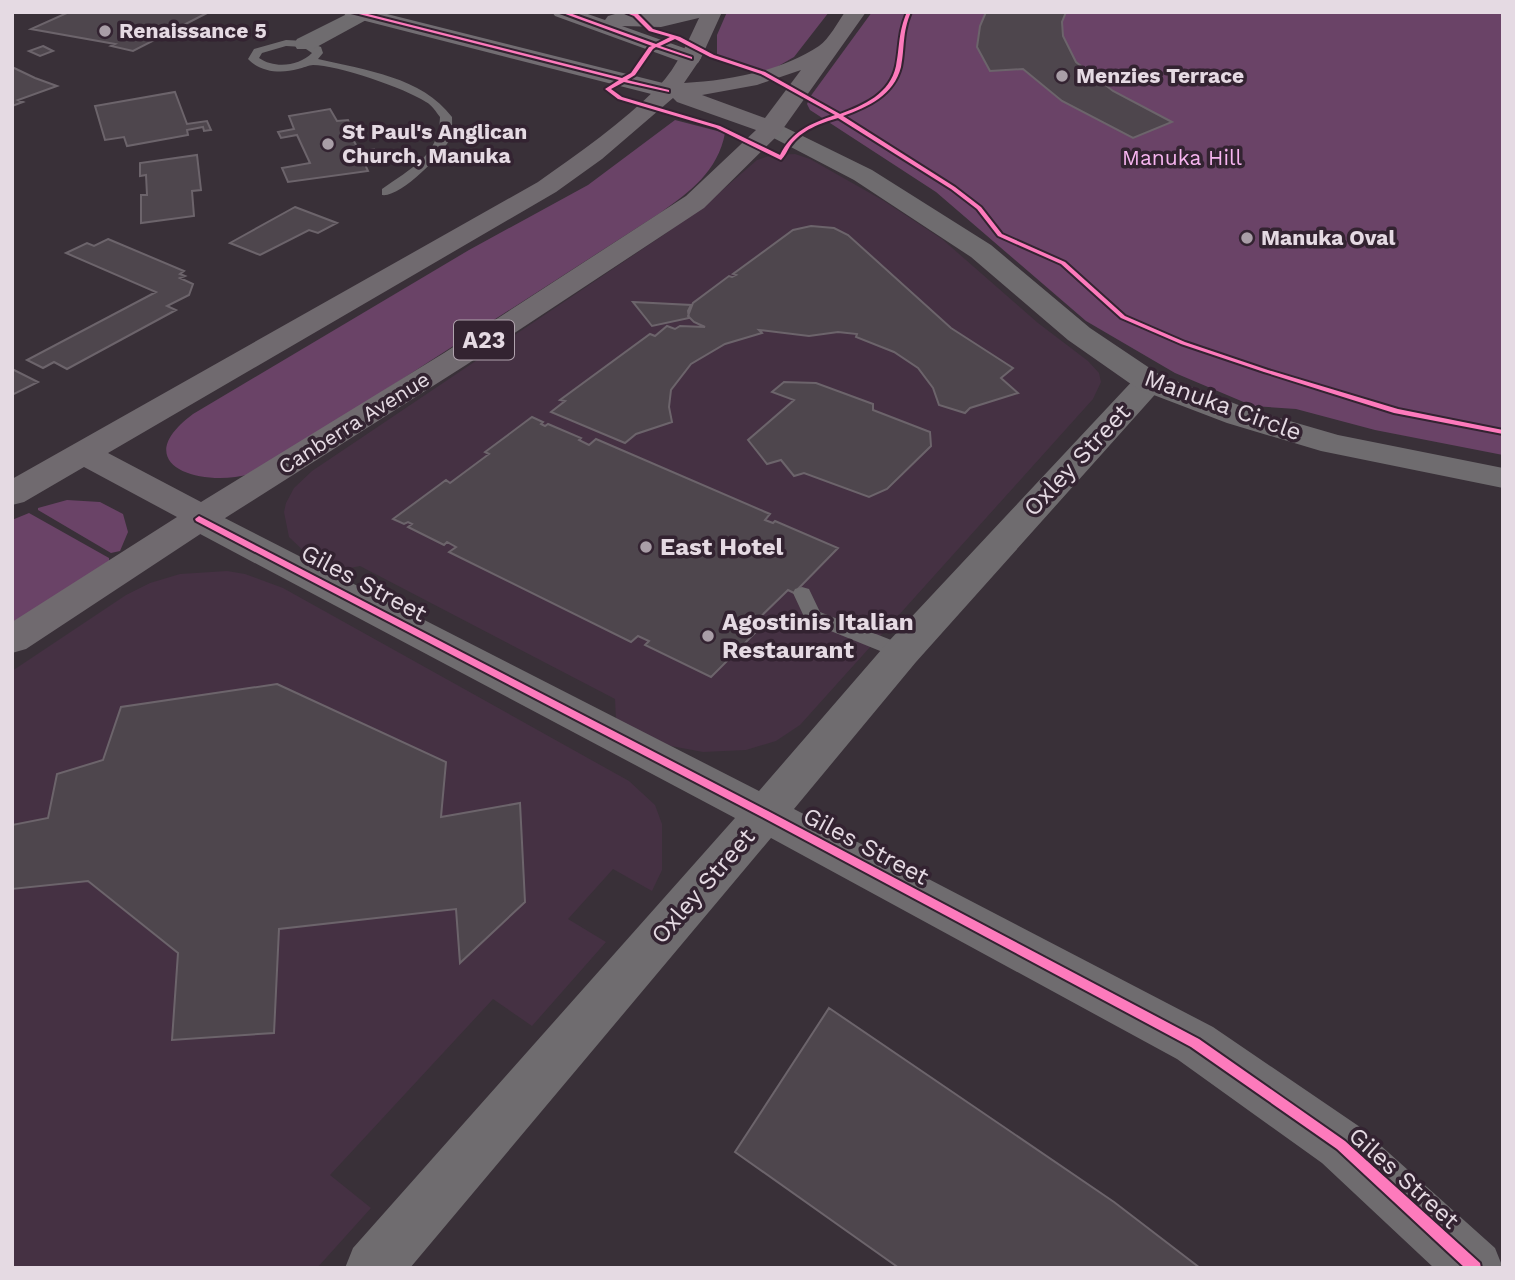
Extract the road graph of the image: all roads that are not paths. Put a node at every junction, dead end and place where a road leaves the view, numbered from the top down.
1 (700, 12) edge
2 (712, 12) edge
3 (856, 12) edge
4 (364, 13) edge
5 (571, 15) edge
6 (829, 50) junction
7 (308, 52) joint
8 (690, 58) junction
9 (745, 83) junction
10 (667, 91) junction
11 (786, 106) junction
12 (772, 128) junction
13 (387, 192) dead end
14 (981, 251) junction
15 (1149, 382) junction
16 (82, 453) junction
17 (1503, 478) edge
18 (12, 494) edge
19 (199, 519) junction
20 (802, 593) dead end
21 (12, 640) edge
22 (902, 652) junction
23 (765, 814) junction
24 (373, 1268) edge
25 (1475, 1268) edge

1 - 5 main road
2 - 8 highway
3 - 6 highway, Canberra Avenue / A23
4 - 7 street
4 - 10 main road
5 - 8 main road
6 - 9 highway
6 - 11 highway, Canberra Avenue / A23
7 - 13 lane
8 - 9 highway, Manuka Circle
8 - 10 highway
9 - 10 highway
9 - 11 highway, Manuka Circle
10 - 12 highway
10 - 16 highway
11 - 12 highway, Canberra Avenue / A23
11 - 14 street, Manuka Circle
12 - 14 street, Manuka Circle
12 - 19 highway, Canberra Avenue / A23
14 - 15 street, Manuka Circle
15 - 17 street, Manuka Circle
15 - 22 street, Oxley Street
16 - 18 highway
16 - 19 highway
19 - 21 highway, Canberra Avenue / A23
19 - 23 street, Giles Street
20 - 22 lane
22 - 23 street, Oxley Street
23 - 24 street, Oxley Street
23 - 25 street, Giles Street

